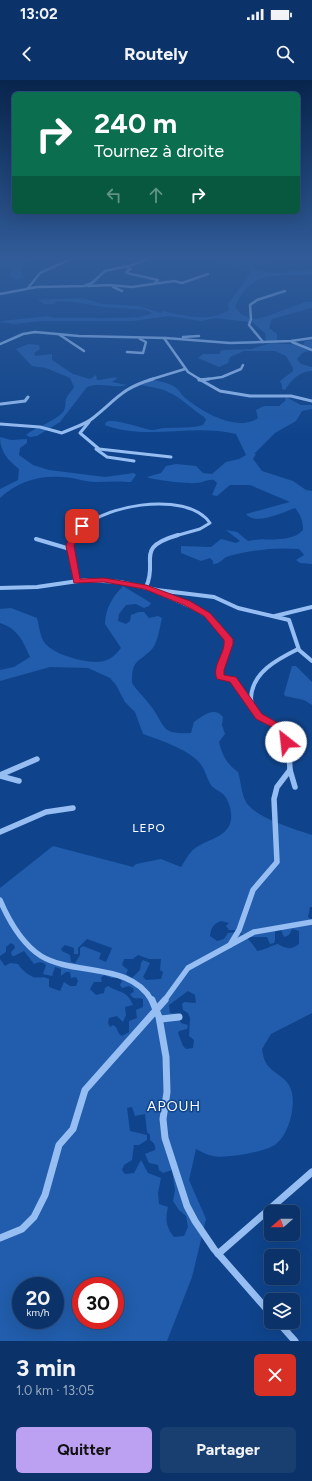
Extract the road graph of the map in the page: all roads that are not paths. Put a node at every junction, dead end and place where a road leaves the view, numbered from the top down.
1 (251, 318) edge
2 (58, 334) junction
3 (199, 336) dead end
4 (135, 338) junction
5 (163, 338) junction
6 (312, 338) edge
7 (288, 341) junction
8 (263, 342) junction
9 (0, 344) edge
10 (312, 350) edge
11 (84, 351) dead end
12 (127, 352) dead end
13 (243, 365) dead end
14 (185, 369) junction
15 (199, 380) junction
16 (28, 397) dead end
17 (312, 402) edge
18 (1, 403) edge
19 (0, 409) edge
20 (92, 419) junction
21 (0, 424) edge
22 (71, 429) junction
23 (80, 432) junction
24 (94, 446) junction
25 (171, 457) dead end
26 (134, 461) dead end
27 (36, 539) dead end
28 (70, 549) junction
29 (76, 581) junction
30 (0, 588) edge
31 (148, 588) junction
32 (312, 607) edge
33 (275, 616) junction
34 (298, 649) junction
35 (312, 661) edge
36 (251, 704) junction
37 (37, 759) dead end
38 (290, 770) junction
39 (0, 776) edge
40 (19, 781) dead end
41 (295, 787) dead end
42 (73, 808) dead end
43 (0, 832) edge
44 (0, 900) edge
45 (312, 922) edge
46 (230, 945) junction
47 (157, 1010) junction
48 (179, 1017) dead end
49 (161, 1019) junction
50 (312, 1172) edge
51 (0, 1238) edge
52 (218, 1254) junction
53 (264, 1306) edge
54 (284, 1329) edge
55 (295, 1341) edge

1 - 8 street
2 - 4 street
2 - 9 street
2 - 11 street
3 - 5 street
4 - 5 street
4 - 12 street
5 - 8 street
5 - 14 street
6 - 7 street
7 - 8 street
7 - 10 street
13 - 15 street
14 - 15 street
14 - 20 street
15 - 17 street
16 - 18 street
18 - 19 street
20 - 22 street
20 - 23 street
21 - 22 street
22 - 23 street
23 - 24 street
24 - 25 street
24 - 26 street
27 - 28 street
28 - 29 street
28 - 31 street
29 - 30 street
29 - 31 street
31 - 33 street
31 - 36 street
32 - 33 street
33 - 34 street
34 - 35 street
34 - 36 street
36 - 38 street
37 - 39 street
38 - 41 street
38 - 46 street
39 - 40 street
42 - 43 street
44 - 47 street
45 - 46 street
46 - 47 street
47 - 49 street
47 - 51 street
48 - 49 street
49 - 52 street
50 - 52 street
52 - 53 street
54 - 55 street

